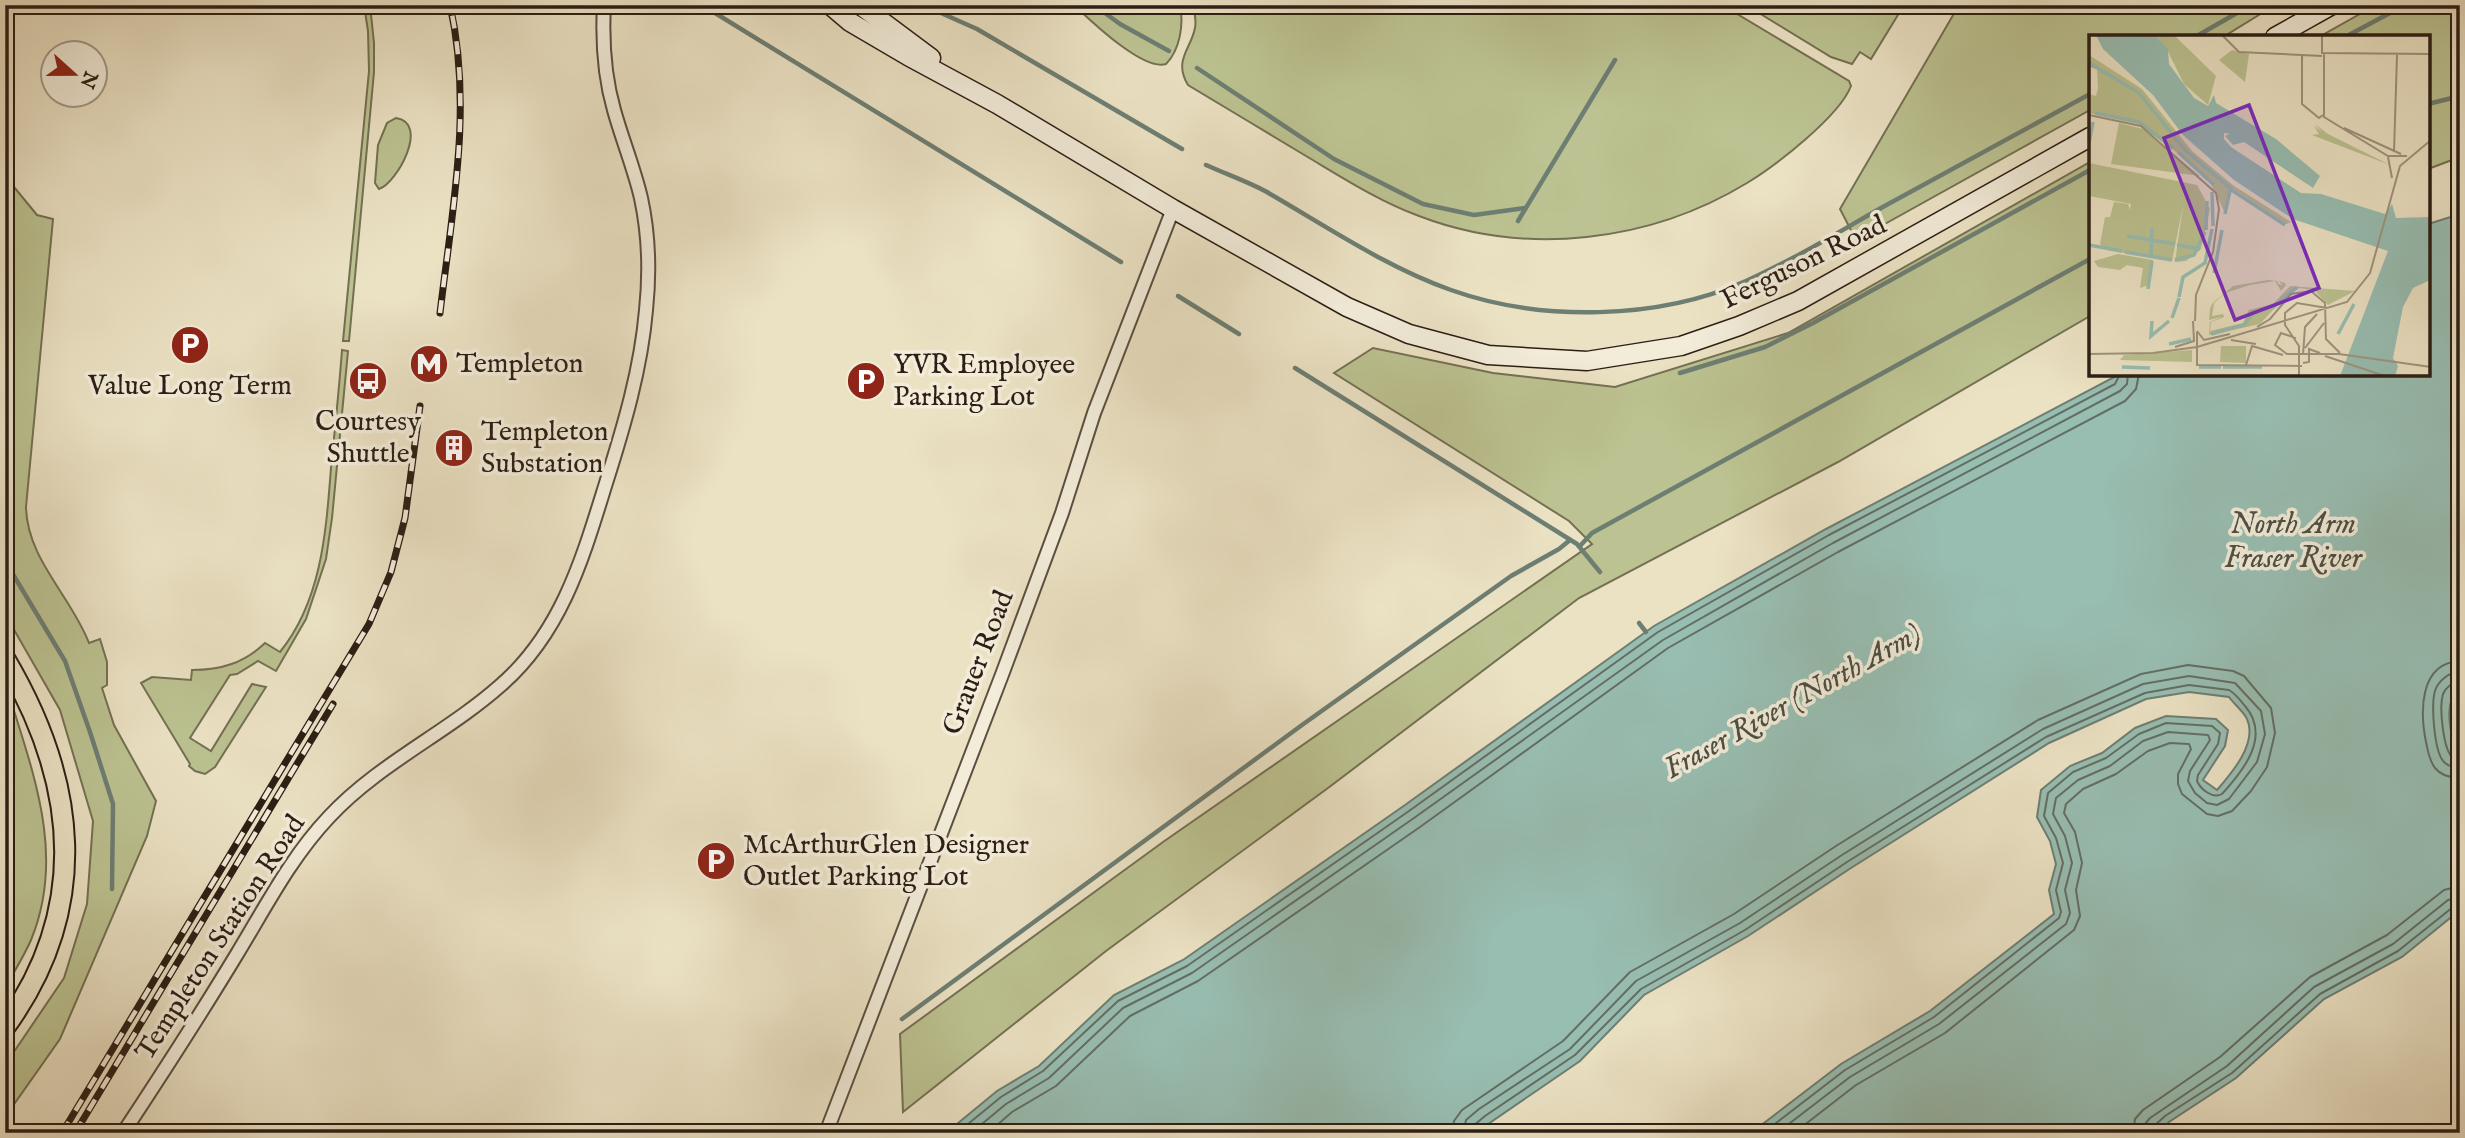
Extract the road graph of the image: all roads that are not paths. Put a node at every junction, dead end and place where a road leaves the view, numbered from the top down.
1 (604, 5) edge
2 (830, 5) edge
3 (860, 5) edge
4 (2332, 5) edge
5 (2279, 35) edge
6 (997, 104) junction
7 (2089, 138) edge
8 (1173, 209) junction
9 (5, 659) edge
10 (5, 1027) edge
11 (123, 1133) edge
12 (826, 1133) edge

1 - 11 street, Templeton Station Road
2 - 6 street
3 - 6 street
4 - 5 street
6 - 8 street, Ferguson Road
7 - 8 street, Ferguson Road
8 - 12 street, Grauer Road
9 - 10 main road

